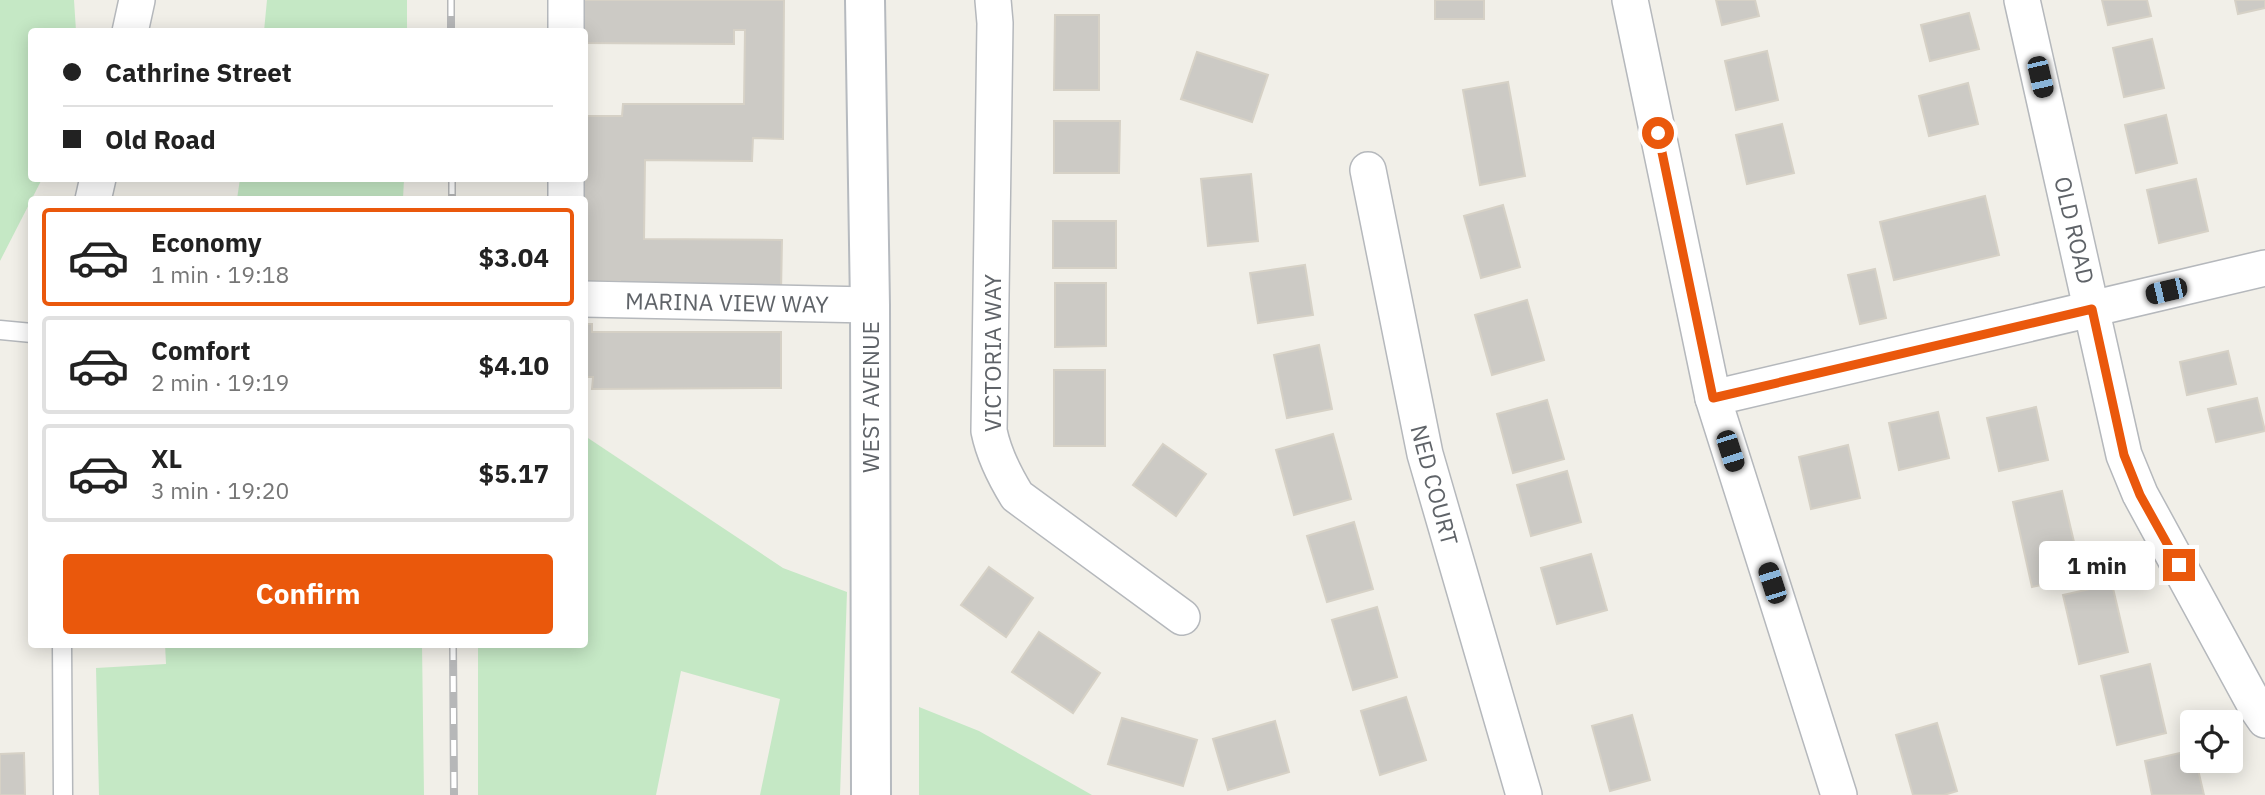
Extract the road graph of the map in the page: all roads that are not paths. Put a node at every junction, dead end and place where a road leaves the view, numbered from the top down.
1 (136, 0) edge
2 (566, 0) edge
3 (864, 0) edge
4 (993, 0) edge
5 (1630, 0) edge
6 (2022, 0) edge
7 (131, 28) edge
8 (566, 28) edge
9 (1368, 170) dead end
10 (2265, 268) edge
11 (588, 299) edge
12 (870, 305) junction
13 (2092, 309) junction
14 (0, 330) edge
15 (28, 333) edge
16 (1713, 398) junction
17 (1182, 617) dead end
18 (62, 648) edge
19 (2265, 720) edge
20 (63, 795) edge
21 (871, 795) edge
22 (1524, 795) edge
23 (1839, 795) edge

1 - 7 street
2 - 8 street
3 - 12 street, WEST AVENUE
4 - 17 street, VICTORIA WAY
5 - 16 street
6 - 13 street, OLD ROAD
9 - 22 street, NED COURT
10 - 13 street
11 - 12 street, MARINA VIEW WAY
12 - 21 street, WEST AVENUE
13 - 16 street
13 - 19 street, OLD ROAD
14 - 15 lane
16 - 23 street
18 - 20 lane

